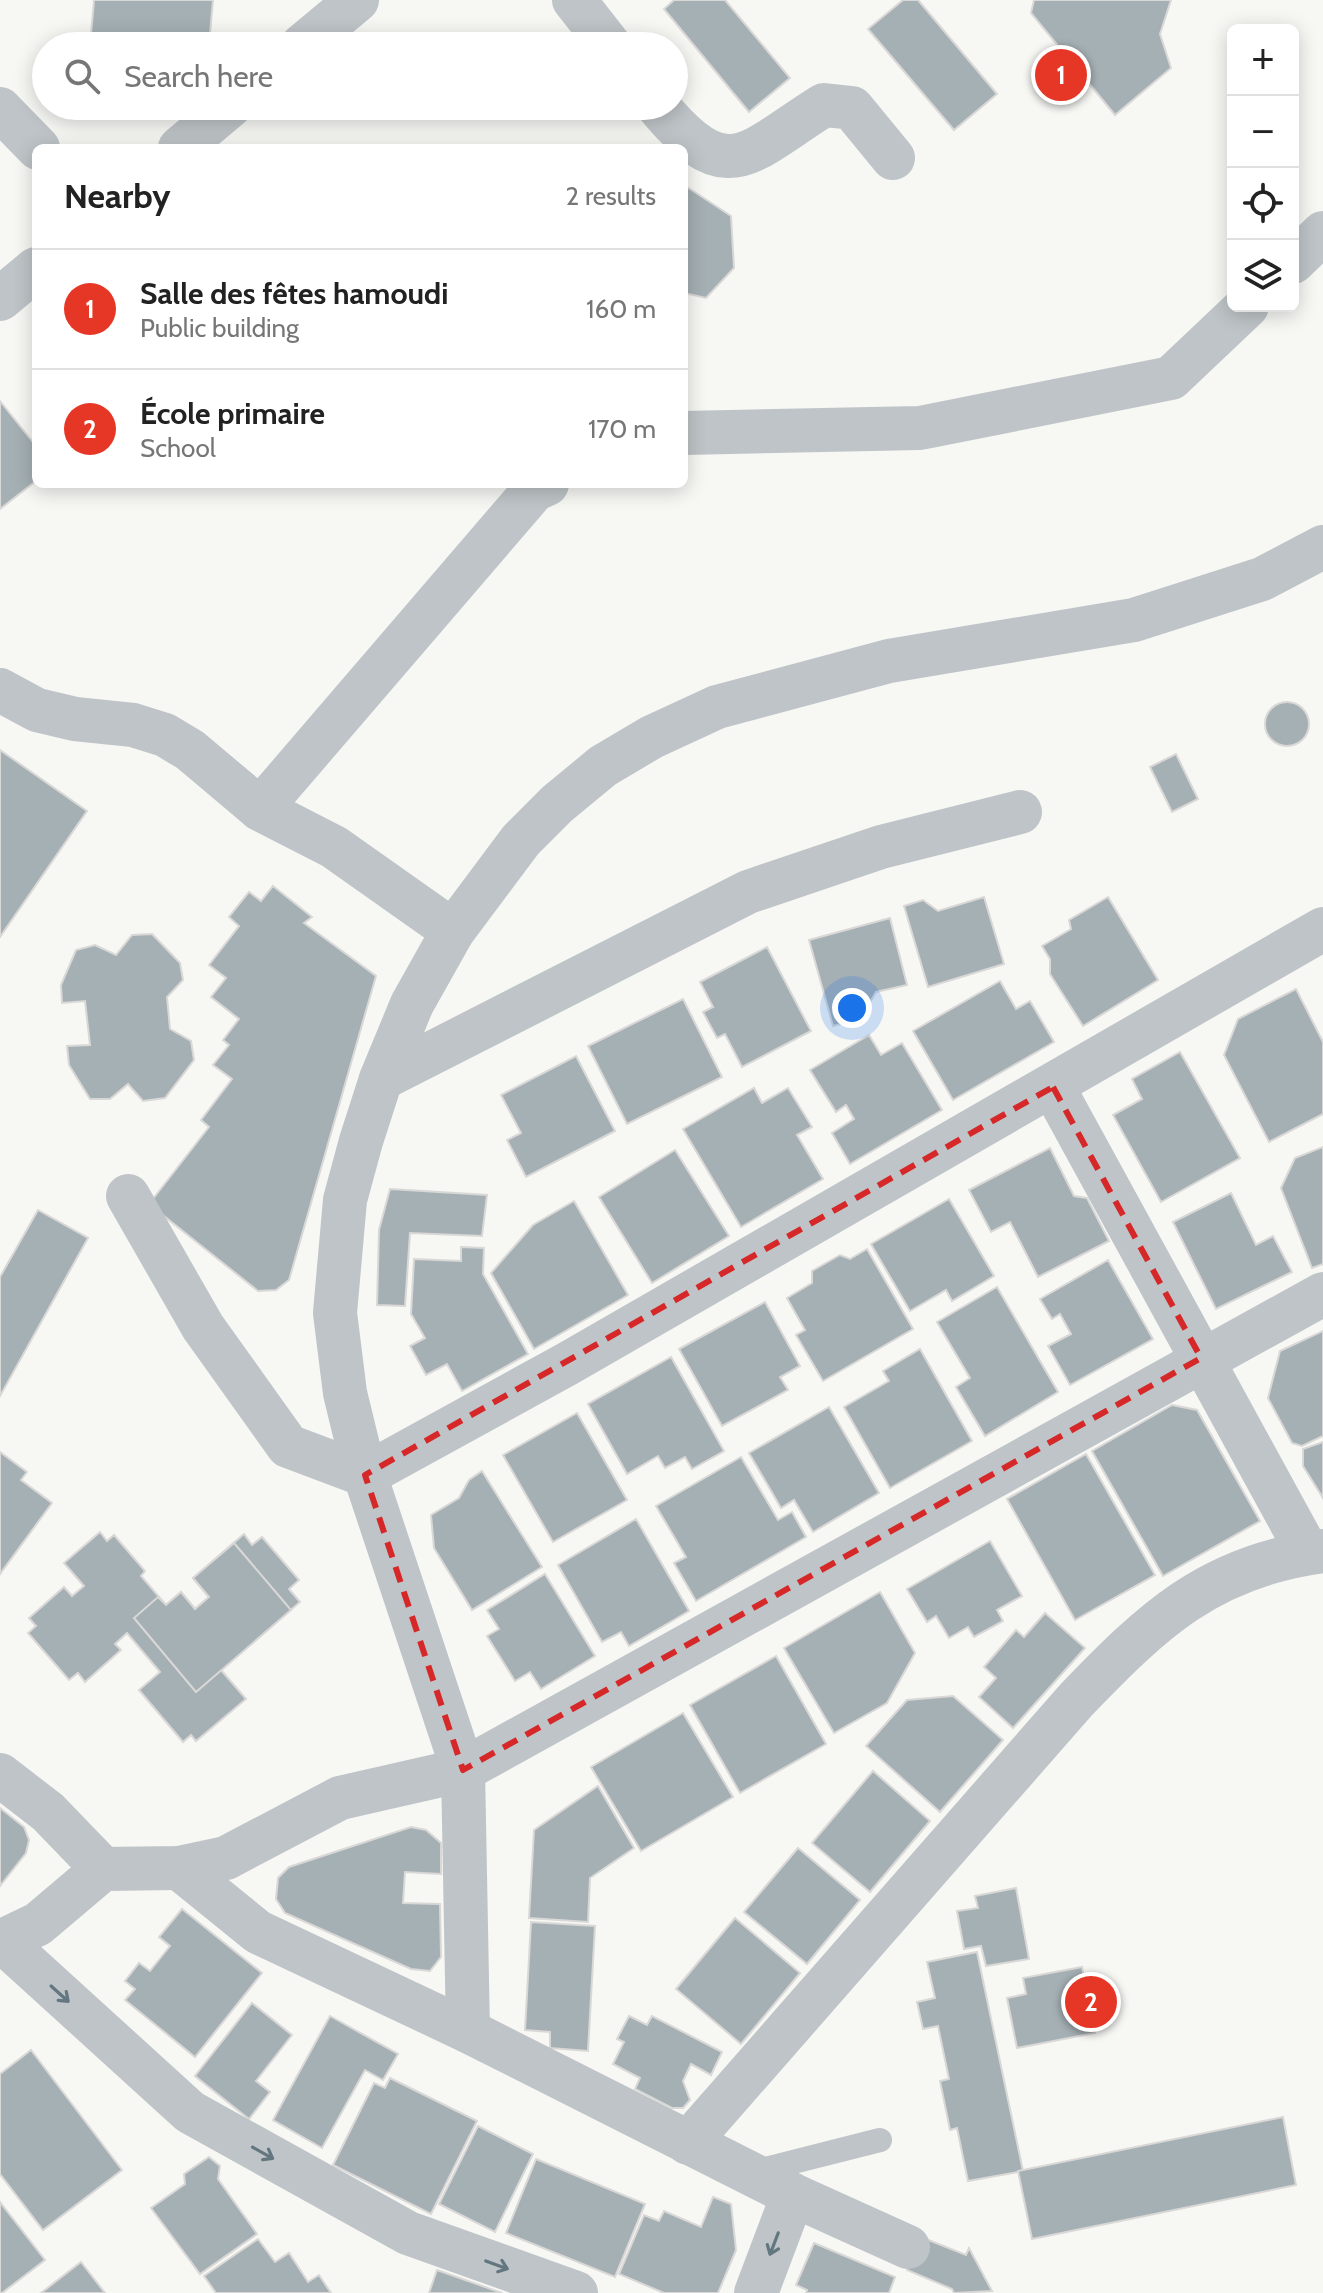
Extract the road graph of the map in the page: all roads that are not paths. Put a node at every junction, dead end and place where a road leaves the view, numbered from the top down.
1 (357, 0) edge
2 (574, 0) edge
3 (319, 32) edge
4 (599, 32) edge
5 (0, 109) edge
6 (213, 120) edge
7 (669, 120) edge
8 (34, 144) edge
9 (185, 144) edge
10 (893, 158) dead end
11 (1323, 233) edge
12 (1299, 256) edge
13 (32, 272) edge
14 (0, 299) edge
15 (1241, 312) edge
16 (688, 433) edge
17 (538, 488) edge
18 (1323, 547) edge
19 (0, 690) edge
20 (260, 809) junction
21 (1020, 812) dead end
22 (1323, 929) edge
23 (453, 931) junction
24 (381, 1079) junction
25 (1053, 1087) junction
26 (128, 1196) dead end
27 (1323, 1294) edge
28 (1201, 1358) junction
29 (365, 1475) junction
30 (1315, 1552) edge
31 (463, 1770) junction
32 (0, 1775) edge
33 (179, 1868) junction
34 (103, 1869) junction
35 (1, 1941) edge
36 (468, 2031) junction
37 (880, 2140) dead end
38 (688, 2143) junction
39 (750, 2173) junction
40 (793, 2195) junction
41 (908, 2247) dead end
42 (576, 2293) edge
43 (756, 2293) edge

1 - 3 street
2 - 4 street
5 - 8 street
6 - 9 street
7 - 10 street
11 - 12 street
13 - 14 street
15 - 16 street
17 - 20 street
18 - 23 street
19 - 20 street
20 - 23 street
21 - 24 street
22 - 25 street
23 - 24 street
24 - 29 street
25 - 28 street
25 - 29 street
26 - 29 street
27 - 28 street
28 - 30 street
28 - 31 street
29 - 31 street
30 - 38 street
31 - 33 street
31 - 36 street
32 - 34 street
33 - 34 street
33 - 36 street
34 - 35 street
35 -> 42 street
36 - 38 street
37 - 39 lane
38 - 39 street
39 - 40 street
40 - 41 street
40 -> 43 street

